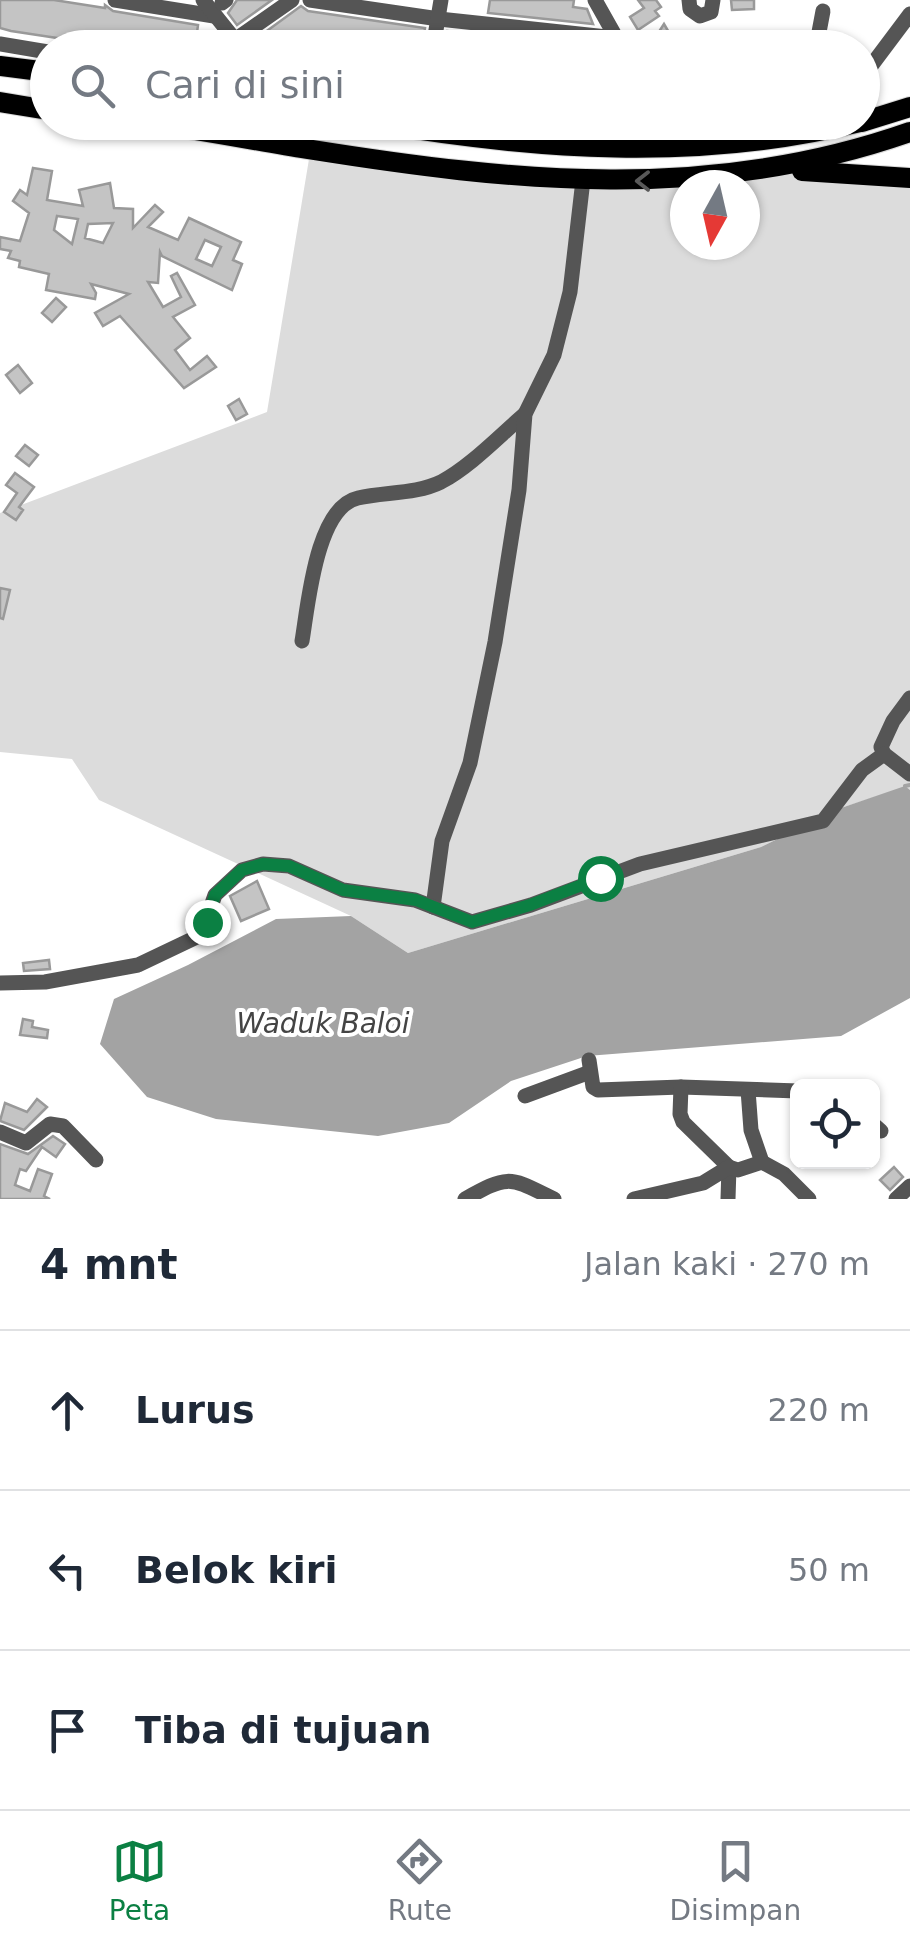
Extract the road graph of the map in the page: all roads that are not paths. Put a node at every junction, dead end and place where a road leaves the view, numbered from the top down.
1 (114, 0) edge
2 (203, 0) edge
3 (292, 0) edge
4 (310, 0) edge
5 (442, 0) edge
6 (595, 0) edge
7 (690, 0) edge
8 (714, 0) edge
9 (221, 6) edge
10 (823, 11) dead end
11 (910, 14) edge
12 (439, 19) junction
13 (231, 30) edge
14 (249, 30) edge
15 (437, 30) edge
16 (522, 30) edge
17 (612, 30) edge
18 (819, 30) edge
19 (0, 44) edge
20 (880, 54) edge
21 (12, 60) edge
22 (0, 102) edge
23 (910, 106) edge
24 (30, 107) edge
25 (880, 116) edge
26 (910, 132) edge
27 (266, 140) edge
28 (507, 140) edge
29 (736, 140) edge
30 (780, 169) junction
31 (910, 178) edge
32 (583, 180) junction
33 (525, 414) junction
34 (302, 642) dead end
35 (910, 698) edge
36 (884, 754) junction
37 (910, 774) edge
38 (433, 907) junction
39 (0, 982) edge
40 (681, 1087) junction
41 (748, 1090) junction
42 (790, 1092) edge
43 (525, 1096) dead end
44 (0, 1132) edge
45 (96, 1160) dead end
46 (762, 1162) junction
47 (729, 1166) junction
48 (910, 1186) edge
49 (465, 1199) edge
50 (554, 1199) edge
51 (634, 1199) edge
52 (728, 1199) edge
53 (809, 1199) edge
54 (896, 1199) edge

1 - 9 street
2 - 9 street
3 - 14 street
4 - 12 street
5 - 12 street
6 - 17 street
7 - 8 street
9 - 13 street
10 - 18 street
11 - 20 street
12 - 15 street
12 - 16 street
19 - 21 street
22 - 24 main road
23 - 25 main road
26 - 30 main road
27 - 32 main road
28 - 29 main road
30 - 31 main road
30 -> 32 main road
32 - 33 street
33 - 34 street
33 - 38 street
35 - 36 street
36 - 37 street
36 - 38 street
38 - 39 street
40 - 41 street
40 - 43 street
40 - 47 street
41 - 42 street
41 - 46 street
44 - 45 street
46 - 47 street
46 - 53 street
47 - 51 street
47 - 52 street
48 - 54 street
49 - 50 street

